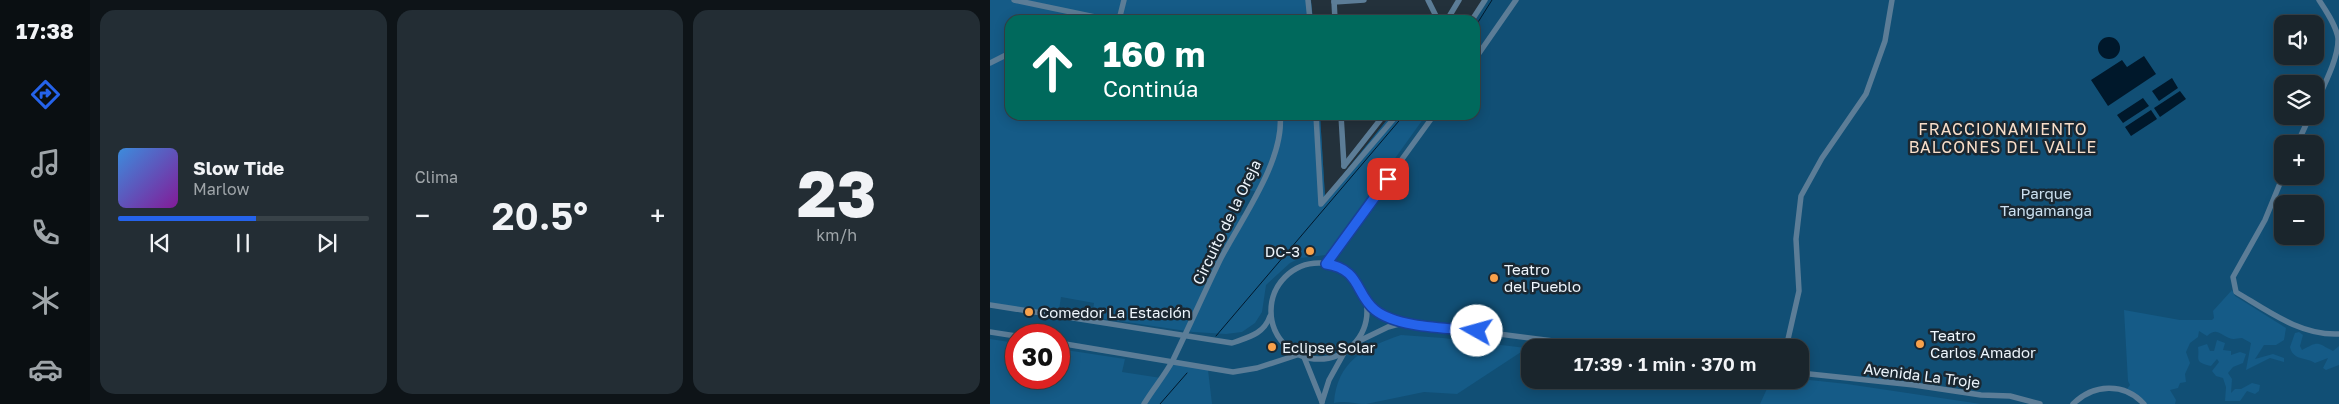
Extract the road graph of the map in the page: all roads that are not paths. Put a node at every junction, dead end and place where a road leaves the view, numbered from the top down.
1 (1014, 0) edge
2 (1124, 0) edge
3 (1308, 0) edge
4 (1364, 0) edge
5 (1428, 0) edge
6 (1459, 0) edge
7 (1485, 0) edge
8 (1516, 0) edge
9 (1892, 0) edge
10 (2319, 0) edge
11 (1334, 1) edge
12 (1085, 15) edge
13 (1120, 15) edge
14 (1310, 15) edge
15 (1335, 15) edge
16 (1436, 15) edge
17 (1450, 15) edge
18 (1475, 15) edge
19 (1480, 51) edge
20 (1005, 56) edge
21 (990, 63) edge
22 (2324, 85) edge
23 (1280, 120) edge
24 (1316, 120) edge
25 (1341, 120) edge
26 (1380, 120) edge
27 (1392, 120) edge
28 (1430, 120) edge
29 (2279, 185) edge
30 (1326, 264) junction
31 (1365, 297) junction
32 (990, 305) edge
33 (1270, 316) junction
34 (1406, 322) junction
35 (990, 332) edge
36 (1005, 334) edge
37 (1284, 334) dead end
38 (2339, 334) edge
39 (1277, 335) junction
40 (1182, 337) junction
41 (1538, 339) edge
42 (1788, 339) edge
43 (1356, 342) junction
44 (1070, 345) edge
45 (1344, 353) junction
46 (1300, 356) junction
47 (1173, 360) junction
48 (1809, 374) edge
49 (1322, 403) edge
50 (1144, 404) edge
51 (2040, 404) edge
52 (2071, 404) edge
53 (2144, 404) edge

1 - 12 street
2 - 13 street
3 - 14 street
4 - 11 street
5 - 16 street
6 - 17 street
7 - 18 street
8 - 19 street
9 - 42 street
10 - 22 street
11 - 15 street
20 - 21 street
23 - 40 street, Circuito de la Oreja
24 - 27 street
25 - 26 street
28 - 30 street
29 - 38 street
30 - 31 street
30 - 33 street
31 - 34 street
31 - 43 street
32 - 40 street
33 - 39 street
33 - 40 street
34 - 41 street
34 - 43 street
35 - 36 street
37 - 39 street
39 - 46 street
40 - 47 street, Circuito de la Oreja
43 - 45 street
44 - 47 street
45 - 46 street
45 - 49 street
46 - 47 street
46 - 49 street
47 - 50 street, Circuito de la Oreja
48 - 51 street, Avenida La Troje
52 - 53 street

